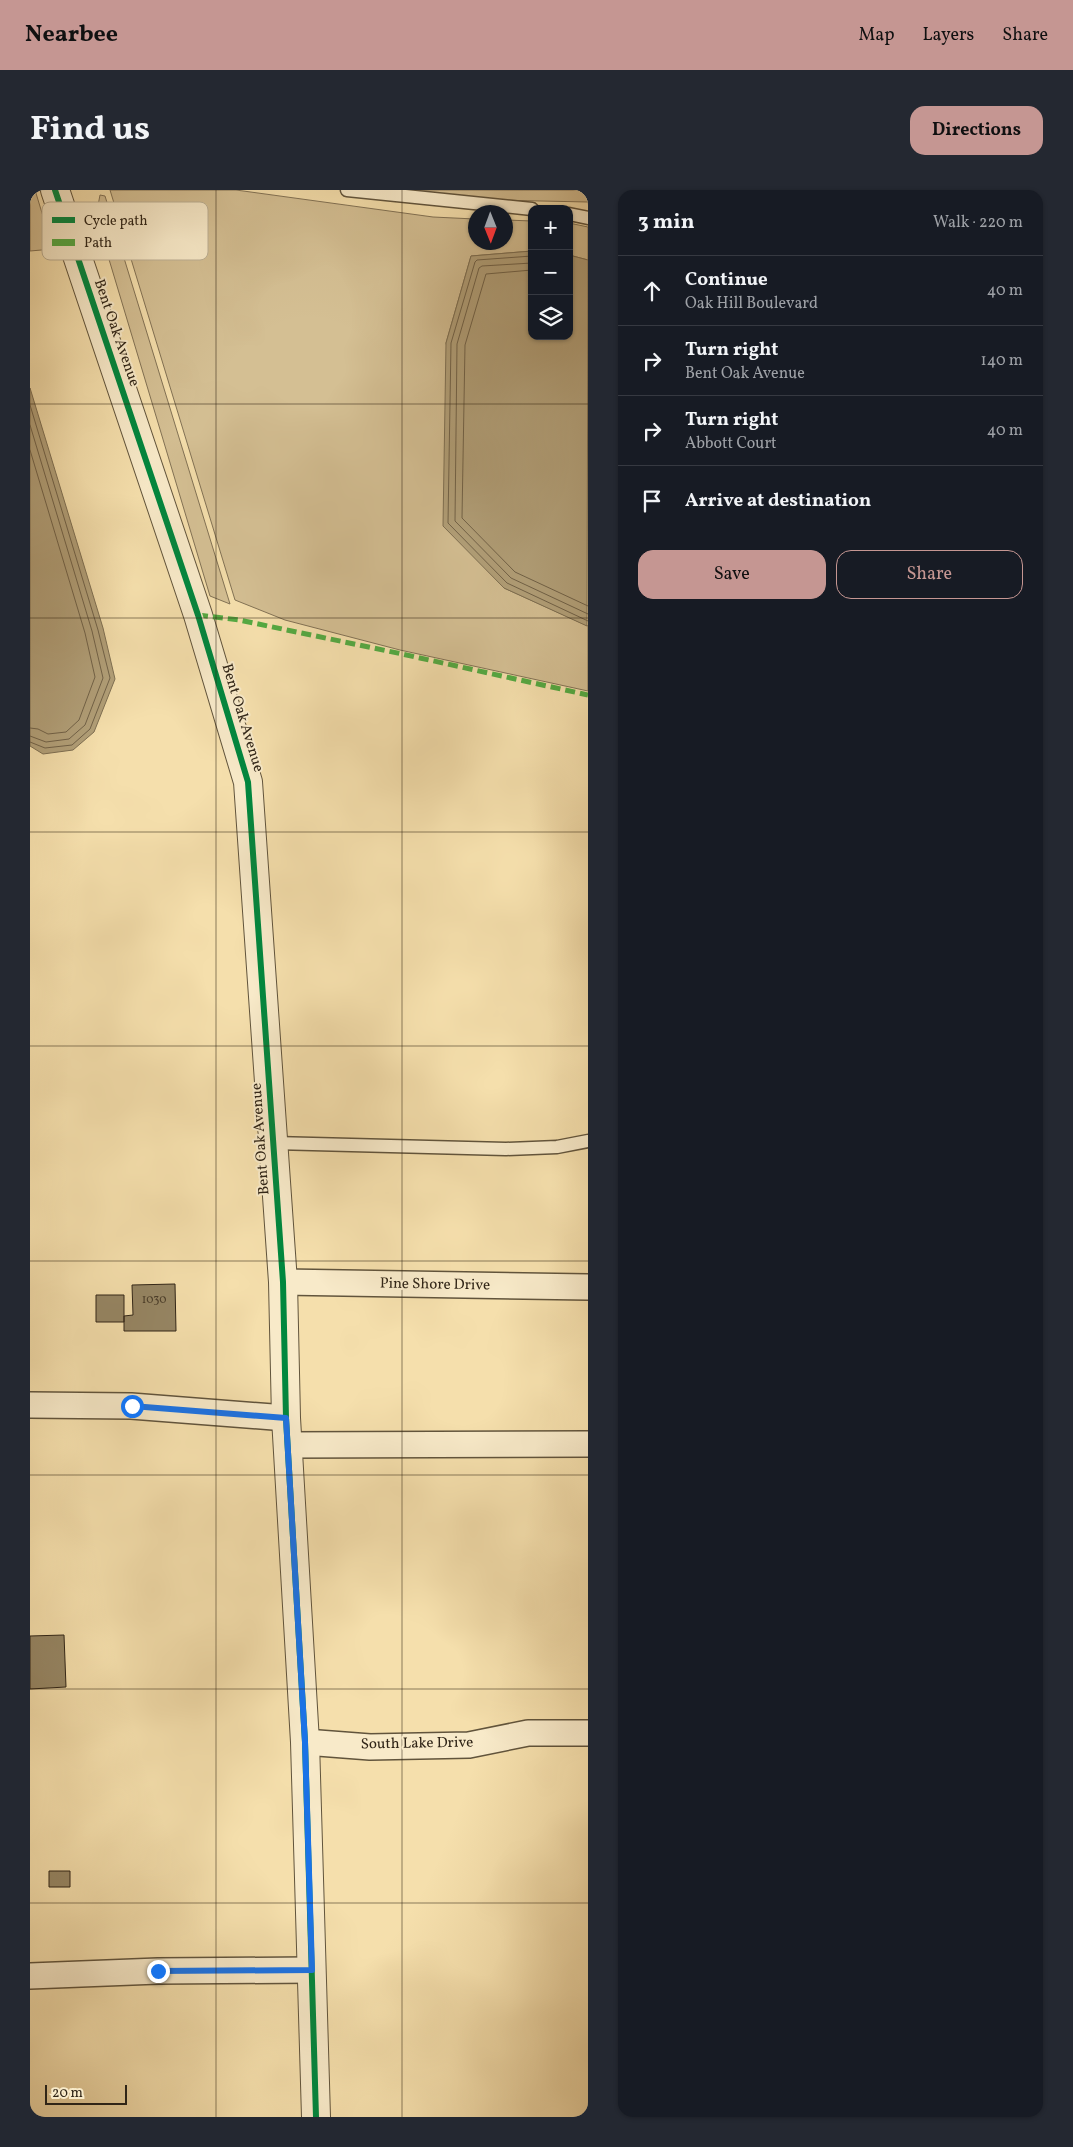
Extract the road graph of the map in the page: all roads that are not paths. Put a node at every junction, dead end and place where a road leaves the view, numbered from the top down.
1 (55, 190) edge
2 (347, 190) edge
3 (59, 202) edge
4 (528, 209) edge
5 (573, 215) edge
6 (588, 218) edge
7 (79, 260) edge
8 (588, 1141) edge
9 (274, 1143) junction
10 (283, 1282) junction
11 (588, 1288) edge
12 (30, 1405) edge
13 (286, 1418) junction
14 (588, 1444) edge
15 (287, 1445) junction
16 (588, 1732) edge
17 (305, 1742) junction
18 (312, 1970) junction
19 (30, 1976) edge
20 (316, 2117) edge

1 - 3 street, Bent Oak Avenue
2 - 4 lane
5 - 6 lane
7 - 9 street, Bent Oak Avenue
8 - 9 lane
9 - 10 street, Bent Oak Avenue
10 - 11 street, Pine Shore Drive
10 - 13 street, Bent Oak Avenue
12 - 13 street
13 - 15 street, Bent Oak Avenue
14 - 15 street
15 - 17 street, Bent Oak Avenue
16 - 17 street, South Lake Drive
17 - 18 street, Bent Oak Avenue
18 - 19 street
18 - 20 street, Bent Oak Avenue

